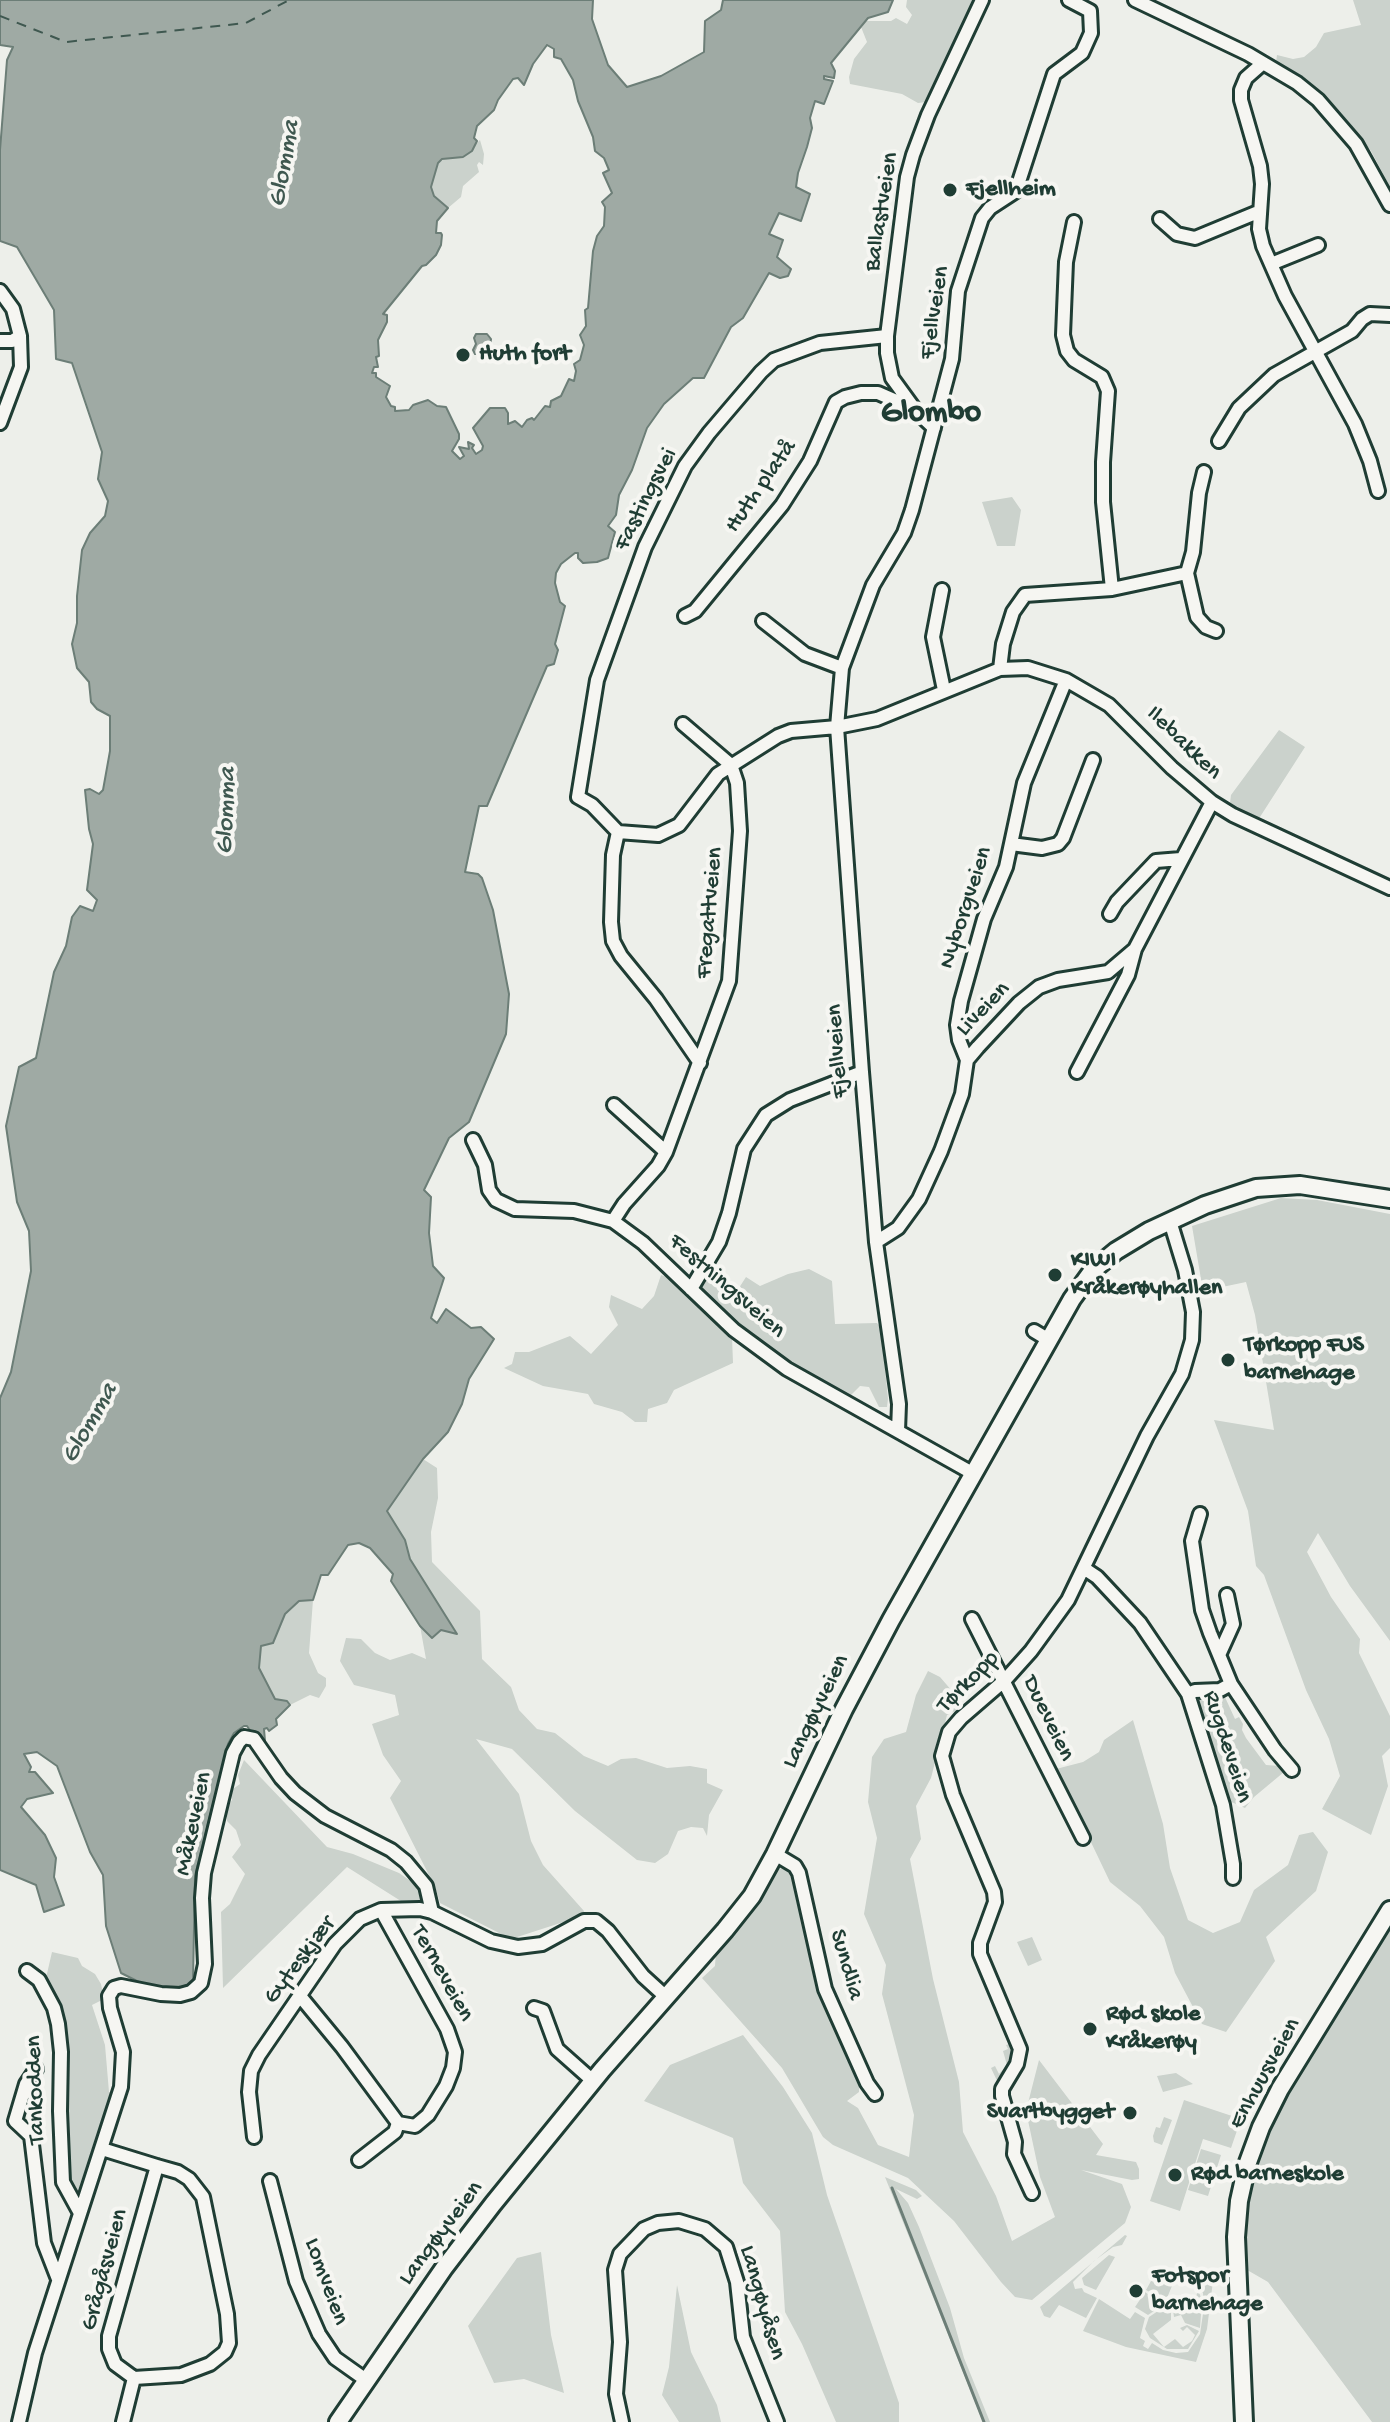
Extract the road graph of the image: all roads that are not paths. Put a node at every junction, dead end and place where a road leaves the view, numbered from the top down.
1 (982, 0) edge
2 (1069, 0) edge
3 (1135, 0) edge
4 (1263, 63) junction
5 (1390, 205) edge
6 (1258, 212) junction
7 (1160, 219) dead end
8 (1074, 222) dead end
9 (1318, 245) dead end
10 (1271, 264) junction
11 (1, 294) edge
12 (1390, 315) edge
13 (20, 336) junction
14 (887, 336) junction
15 (0, 341) edge
16 (1314, 350) junction
17 (916, 411) junction
18 (0, 423) edge
19 (934, 428) junction
20 (1219, 441) dead end
21 (1204, 472) dead end
22 (1378, 491) dead end
23 (1187, 573) junction
24 (1112, 589) junction
25 (942, 590) dead end
26 (685, 616) dead end
27 (763, 621) dead end
28 (1216, 631) dead end
29 (842, 668) junction
30 (1000, 669) junction
31 (1066, 680) junction
32 (944, 690) junction
33 (683, 724) dead end
34 (837, 727) junction
35 (1093, 760) dead end
36 (731, 765) junction
37 (1212, 802) junction
38 (618, 832) junction
39 (1011, 844) junction
40 (1181, 859) junction
41 (1390, 888) edge
42 (1110, 914) dead end
43 (1135, 949) junction
44 (967, 1060) junction
45 (700, 1063) junction
46 (862, 1072) junction
47 (1077, 1072) dead end
48 (614, 1105) dead end
49 (473, 1140) dead end
50 (666, 1152) junction
51 (1390, 1199) edge
52 (613, 1221) junction
53 (1170, 1221) junction
54 (876, 1242) junction
55 (691, 1289) junction
56 (1034, 1331) dead end
57 (1049, 1340) junction
58 (898, 1431) junction
59 (974, 1474) junction
60 (1200, 1514) dead end
61 (1085, 1569) junction
62 (1227, 1595) dead end
63 (972, 1619) dead end
64 (1219, 1655) junction
65 (1005, 1680) junction
66 (1231, 1684) junction
67 (1188, 1694) junction
68 (1292, 1770) dead end
69 (1083, 1838) dead end
70 (775, 1854) junction
71 (1233, 1878) dead end
72 (381, 1910) junction
73 (1390, 1910) edge
74 (432, 1912) junction
75 (27, 1971) dead end
76 (300, 1996) junction
77 (666, 1997) junction
78 (534, 2008) dead end
79 (36, 2069) dead end
80 (593, 2081) junction
81 (875, 2094) dead end
82 (398, 2123) junction
83 (254, 2137) dead end
84 (102, 2149) junction
85 (359, 2160) dead end
86 (157, 2166) junction
87 (270, 2181) dead end
88 (1032, 2193) dead end
89 (80, 2213) junction
90 (58, 2279) junction
91 (134, 2378) junction
92 (366, 2380) junction
93 (19, 2422) edge
94 (123, 2422) edge
95 (338, 2422) edge
96 (622, 2422) edge
97 (777, 2422) edge
98 (1244, 2422) edge

1 - 14 street, Ballastveien
2 - 19 street, Fjellveien
3 - 4 street
4 - 5 street
4 - 6 street
6 - 7 street
6 - 10 street
8 - 24 street
9 - 10 street
10 - 16 street
11 - 13 street
12 - 16 street
13 - 15 street
13 - 18 street
14 - 17 street, Ballastveien
14 - 38 street, Fastingsvei
16 - 20 street
16 - 22 street
17 - 19 street, Ballastveien
17 - 26 street, Huth platå
19 - 29 street, Fjellveien
21 - 23 street
23 - 24 street
23 - 28 street
24 - 30 street
25 - 32 street
27 - 29 street
29 - 34 street, Fjellveien
30 - 31 street, Ilebakken
30 - 32 street, Ilebakken
31 - 37 street, Ilebakken
31 - 39 street, Nyborgveien
32 - 34 street, Ilebakken
33 - 36 street
34 - 36 street, Ilebakken
34 - 46 street, Fjellveien
35 - 39 street
36 - 38 street, Ilebakken
36 - 45 street, Fregattveien
37 - 40 street, Liveien
37 - 41 street, Ilebakken
38 - 45 street
39 - 44 street, Nyborgveien
40 - 42 street
40 - 43 street, Liveien
43 - 44 street, Liveien
43 - 47 street, Liveien
44 - 54 street, Liveien
45 - 50 street, Fregattveien
46 - 54 street, Fjellveien
46 - 55 street
48 - 50 street
49 - 52 street, Festningsveien
50 - 52 street, Fregattveien
51 - 53 main road, Langøyveien
52 - 55 street, Festningsveien
53 - 57 main road, Langøyveien
53 - 61 street, Tørkopp
54 - 58 street, Fjellveien
55 - 58 street, Festningsveien
56 - 57 street
57 - 59 main road, Langøyveien
58 - 59 street, Festningsveien
59 - 70 main road, Langøyveien
60 - 64 street
61 - 65 street, Tørkopp
61 - 67 street, Rugdeveien
62 - 64 street
63 - 65 street, Dueveien
64 - 66 street
65 - 69 street, Dueveien
65 - 88 street, Tørkopp
66 - 67 street
66 - 68 street
67 - 71 street, Rugdeveien
70 - 77 main road, Langøyveien
70 - 81 street, Sundlia
72 - 74 street
72 - 76 street, Gyteskjær
72 - 82 street, Terneveien
73 - 98 main road, Enhuusveien
74 - 77 street
74 - 84 street, Måkeveien
75 - 89 street, Tankodden
76 - 82 street
76 - 83 street, Gyteskjær
77 - 80 main road, Langøyveien
78 - 80 street
79 - 90 street
80 - 92 main road, Langøyveien
82 - 85 street, Terneveien
84 - 86 street
84 - 89 street, Måkeveien
86 - 91 street, Grågåsveien
86 - 91 street
87 - 92 street, Lomveien
89 - 90 street, Måkeveien
90 - 93 street, Måkeveien
91 - 94 street
92 - 95 main road, Langøyveien
96 - 97 street, Langøyåsen

